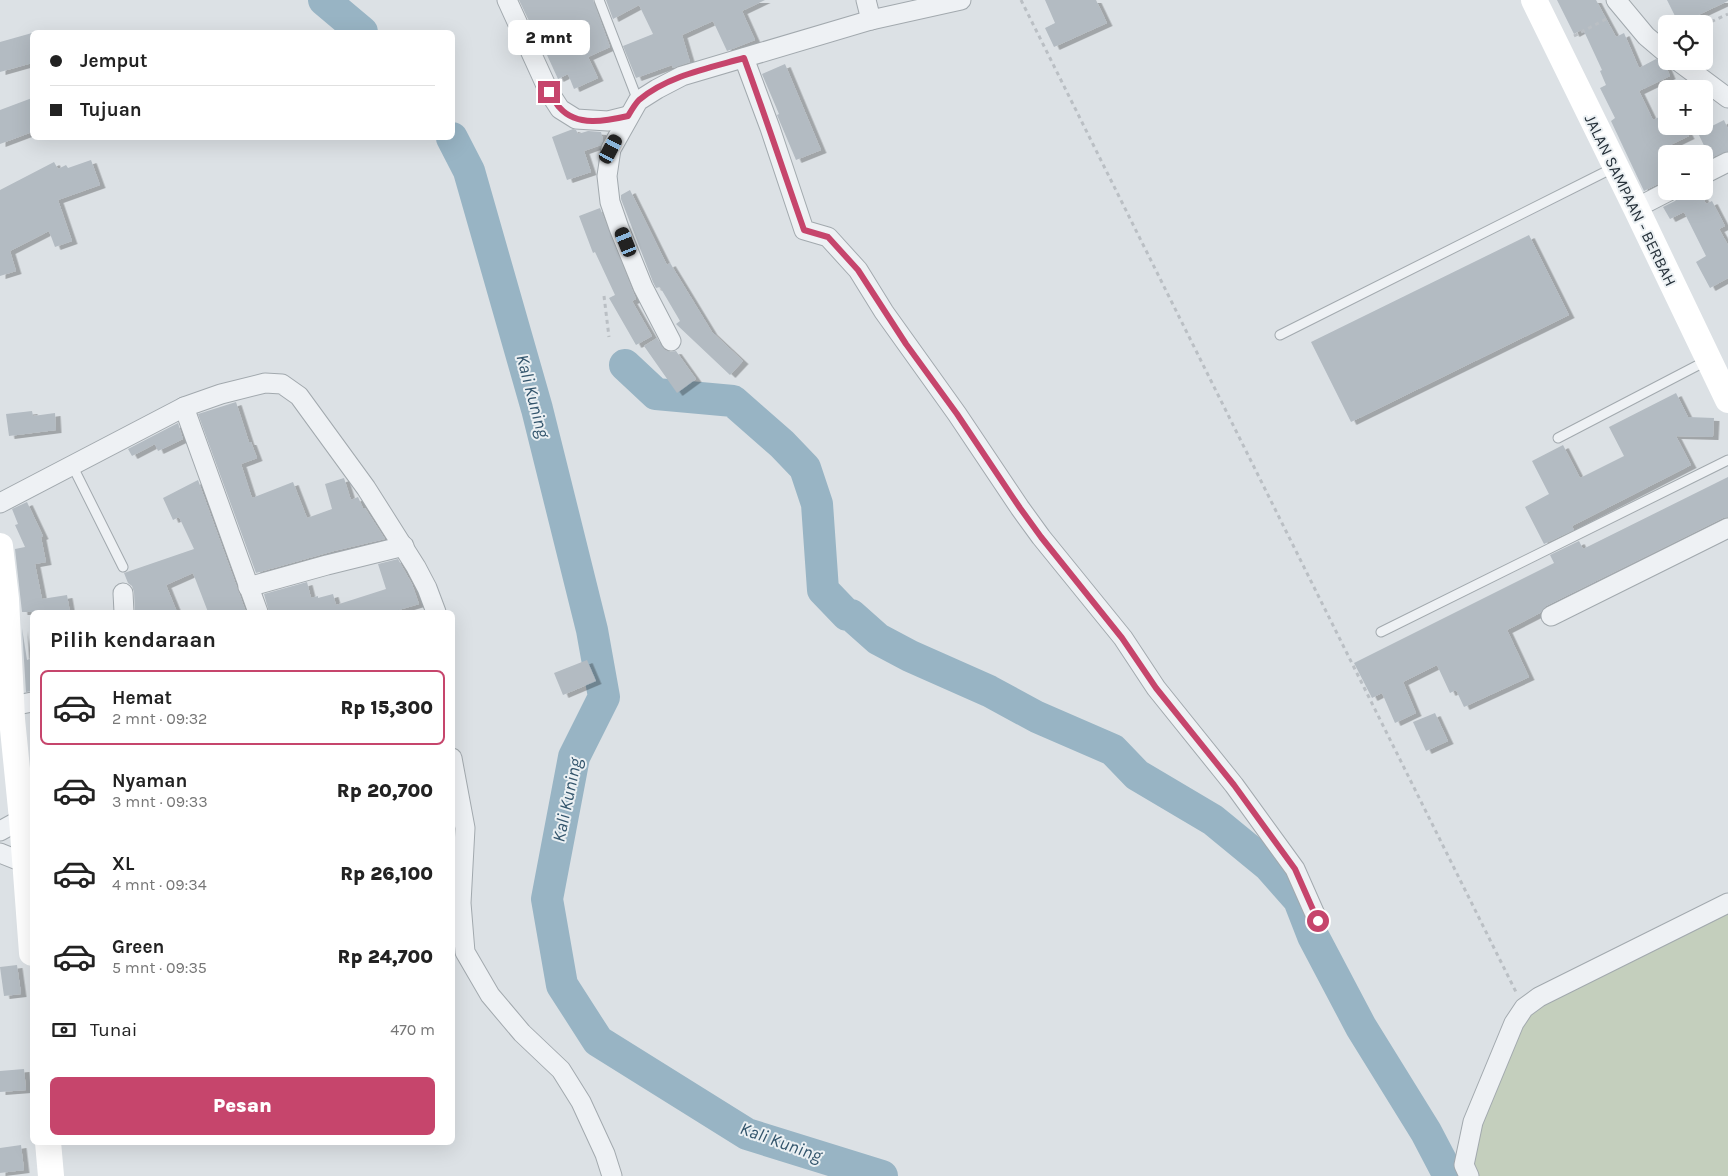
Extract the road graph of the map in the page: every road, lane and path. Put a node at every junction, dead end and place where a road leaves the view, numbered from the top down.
1 (507, 0) edge
2 (598, 0) edge
3 (866, 0) edge
4 (961, 0) edge
5 (1021, 0) edge
6 (1534, 0) edge
7 (1619, 5) edge
8 (1728, 14) edge
9 (871, 20) junction
10 (1713, 21) edge
11 (1556, 46) junction
12 (1658, 46) edge
13 (744, 58) junction
14 (1690, 70) edge
15 (1728, 98) edge
16 (633, 109) junction
17 (1728, 162) edge
18 (1615, 167) junction
19 (1713, 170) edge
20 (1658, 197) edge
21 (1636, 208) junction
22 (604, 296) dead end
23 (1280, 335) dead end
24 (609, 337) dead end
25 (671, 341) dead end
26 (1709, 360) junction
27 (1728, 400) edge
28 (184, 407) junction
29 (1558, 438) dead end
30 (1728, 460) edge
31 (72, 466) junction
32 (0, 503) edge
33 (1728, 528) edge
34 (0, 546) edge
35 (404, 546) junction
36 (123, 567) dead end
37 (248, 587) junction
38 (124, 593) dead end
39 (3, 600) edge
40 (124, 610) edge
41 (257, 610) edge
42 (435, 610) edge
43 (1551, 616) dead end
44 (1381, 632) dead end
45 (22, 704) edge
46 (455, 774) edge
47 (27, 818) edge
48 (0, 831) edge
49 (0, 852) edge
50 (25, 863) junction
51 (1728, 903) edge
52 (1318, 921) dead end
53 (30, 927) edge
54 (1524, 1008) junction
55 (48, 1145) edge
56 (51, 1176) edge
57 (612, 1176) edge
58 (1469, 1176) edge

1 - 16 street
2 - 16 lane
3 - 9 street
4 - 9 street
5 - 54 path
6 - 11 main road, JALAN SAMPAAN - BERBAH
7 - 11 path
7 - 12 street
8 - 10 path
9 - 13 street
11 - 18 main road, JALAN SAMPAAN - BERBAH
13 - 16 street
13 - 52 street
14 - 15 street
16 - 25 street
17 - 19 street
18 - 21 main road, JALAN SAMPAAN - BERBAH
18 - 23 lane
20 - 21 street
21 - 26 main road, JALAN SAMPAAN - BERBAH
22 - 24 path
26 - 27 main road, JALAN SAMPAAN - BERBAH
26 - 29 lane
28 - 31 street
28 - 35 street
28 - 37 street
30 - 44 lane
31 - 32 street
31 - 36 lane
33 - 43 street
34 - 39 main road
35 - 37 street
35 - 42 street
37 - 41 street
38 - 40 street
39 - 45 main road
45 - 47 main road
46 - 57 street
47 - 48 street
47 - 50 main road
49 - 50 street
50 - 53 main road
51 - 54 street
54 - 58 street
55 - 56 main road

